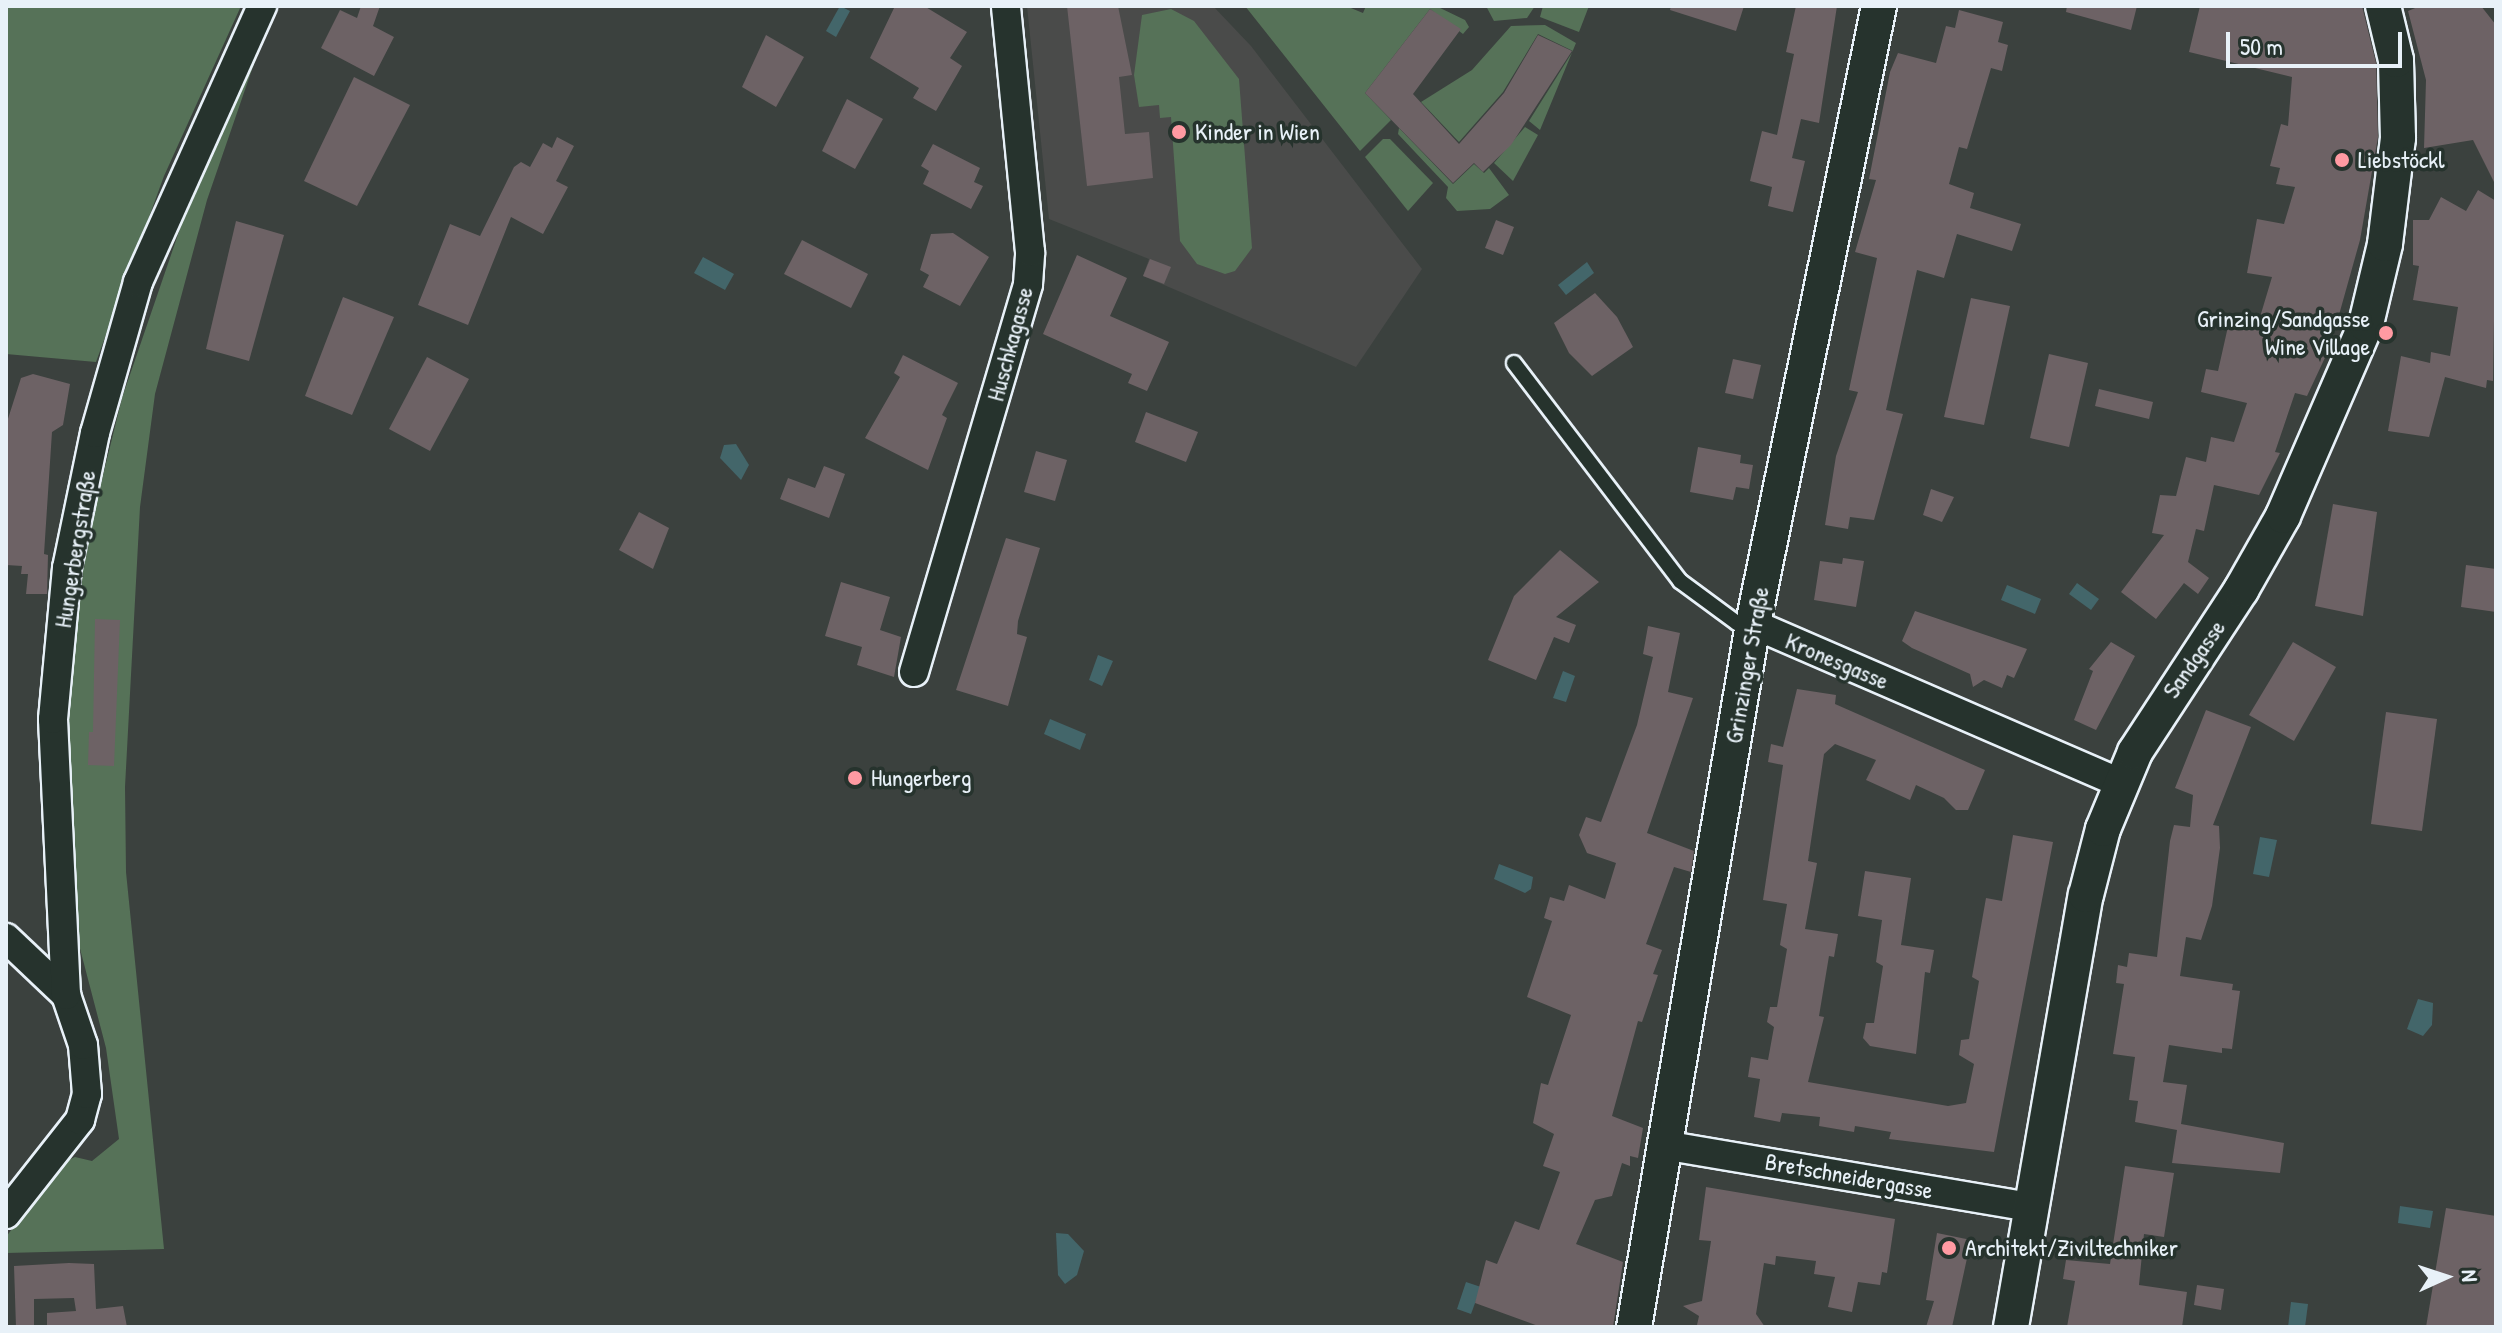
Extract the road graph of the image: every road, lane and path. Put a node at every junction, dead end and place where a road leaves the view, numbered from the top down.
1 (262, 6) edge
2 (1006, 6) edge
3 (1879, 6) edge
4 (2383, 6) edge
5 (1514, 363) dead end
6 (1753, 624) junction
7 (914, 672) dead end
8 (2121, 783) junction
9 (6, 938) edge
10 (66, 995) junction
11 (1663, 1145) junction
12 (2034, 1208) junction
13 (6, 1214) edge
14 (1634, 1327) edge
15 (2011, 1327) edge

1 - 10 street, Hungerbergstraße
2 - 7 street, Huschkagasse
3 - 6 street, Grinzinger Straße
4 - 8 street, Sandgasse
5 - 6 lane, Kronesgasse
6 - 8 street, Kronesgasse
6 - 11 street, Grinzinger Straße
8 - 12 street, Sandgasse
9 - 10 street
10 - 13 street, Hungerbergstraße
11 - 12 street, Bretschneidergasse
11 - 14 street, Grinzinger Straße
12 - 15 street, Sandgasse

